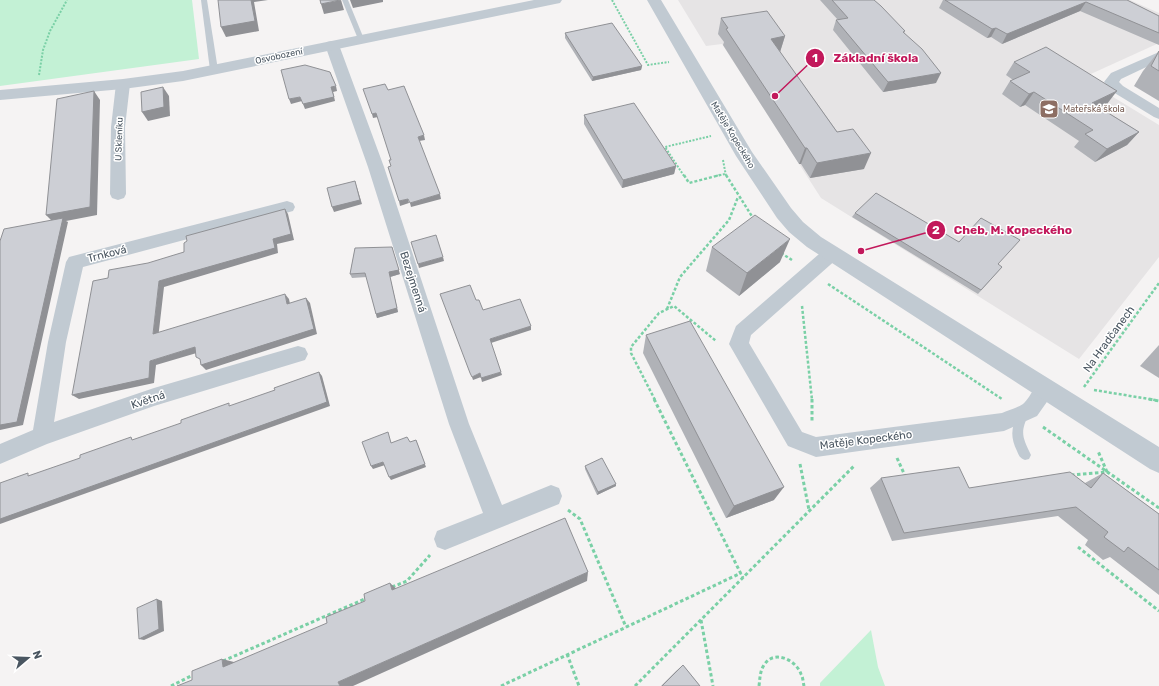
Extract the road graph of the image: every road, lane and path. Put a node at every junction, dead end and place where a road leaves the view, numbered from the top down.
1 (67, 0) edge
2 (204, 0) edge
3 (345, 0) edge
4 (556, 0) edge
5 (612, 0) edge
6 (654, 0) edge
7 (361, 39) junction
8 (332, 45) junction
9 (1159, 56) edge
10 (657, 64) dead end
11 (214, 70) junction
12 (123, 84) junction
13 (30, 93) junction
14 (3, 95) edge
15 (1159, 114) edge
16 (715, 135) dead end
17 (725, 174) dead end
18 (118, 194) dead end
19 (738, 196) dead end
20 (287, 207) dead end
21 (832, 253) junction
22 (799, 282) junction
23 (1159, 283) edge
24 (666, 309) junction
25 (719, 346) dead end
26 (298, 354) dead end
27 (1046, 389) junction
28 (1159, 401) edge
29 (1024, 413) junction
30 (42, 436) junction
31 (888, 438) junction
32 (795, 439) junction
33 (0, 454) edge
34 (1025, 455) dead end
35 (1159, 461) edge
36 (850, 470) dead end
37 (1107, 472) junction
38 (1070, 475) edge
39 (914, 478) edge
40 (551, 496) joint
41 (1159, 508) edge
42 (809, 510) junction
43 (496, 518) junction
44 (445, 539) joint
45 (1078, 547) dead end
46 (741, 573) junction
47 (743, 578) junction
48 (386, 590) edge
49 (371, 596) edge
50 (1159, 611) edge
51 (701, 619) junction
52 (626, 626) junction
53 (567, 654) junction
54 (218, 663) edge
55 (197, 673) edge
56 (171, 686) edge
57 (501, 686) edge
58 (579, 686) edge
59 (635, 686) edge
60 (713, 686) edge
61 (759, 686) edge
62 (804, 686) edge

1 - 13 path
2 - 11 lane
3 - 7 lane
4 - 7 street, Osvobození
5 - 10 path
6 - 21 street, Matěje Kopeckého
7 - 8 street, Osvobození
8 - 11 street, Osvobození
8 - 43 street, Bezejmenná
9 - 15 street
11 - 12 street, Osvobození
12 - 13 street, Osvobození
12 - 18 street, U Skleníku
13 - 14 street, Osvobození
16 - 17 path
19 - 24 path
20 - 30 street, Trnková
21 - 22 street
21 - 27 street, Matěje Kopeckého
22 - 32 path
22 - 32 street
23 - 28 path, Na Hradčanech
24 - 25 path
24 - 46 path
26 - 30 street, Květná
27 - 29 street, Matěje Kopeckého
27 - 35 street, Matěje Kopeckého
29 - 31 street, Matěje Kopeckého
29 - 34 lane
29 - 37 path
30 - 33 street, Květná
31 - 32 street, Matěje Kopeckého
31 - 39 path
32 - 42 path
36 - 42 path
37 - 38 path
37 - 41 path
40 - 43 street
40 - 52 path
42 - 47 path
43 - 44 street
44 - 48 path
45 - 50 path
46 - 47 path
46 - 52 path
47 - 51 path
49 - 54 path
51 - 59 path
51 - 60 path
52 - 53 path
53 - 57 path
53 - 58 path
55 - 56 path
61 - 62 path

